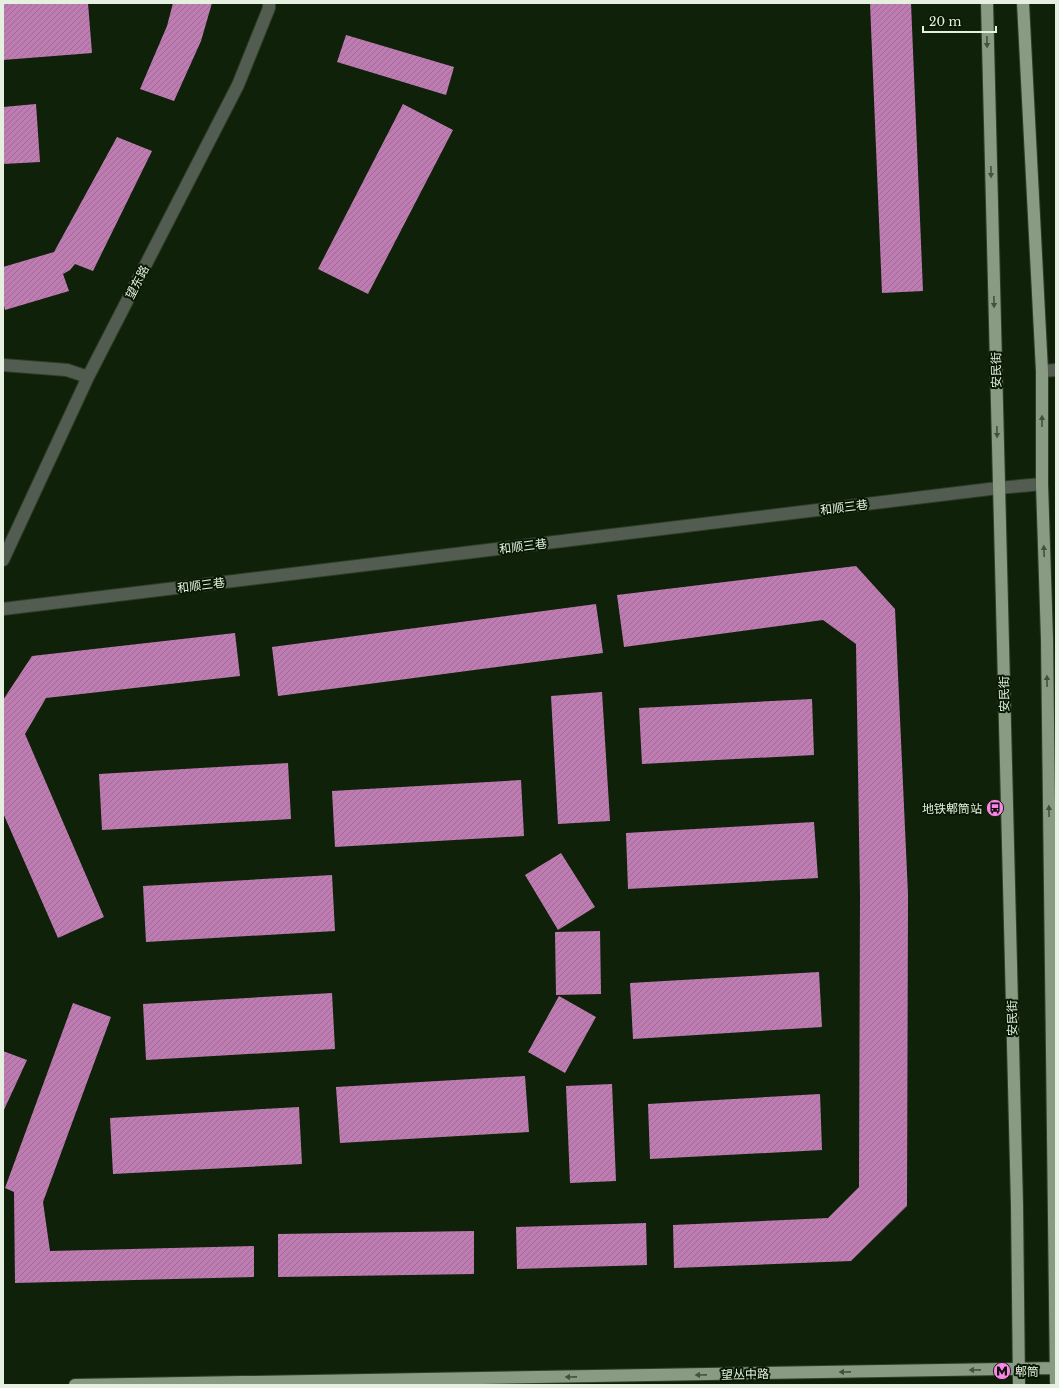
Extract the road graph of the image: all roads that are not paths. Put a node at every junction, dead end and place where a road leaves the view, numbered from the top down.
1 (269, 3) edge
2 (986, 3) edge
3 (1023, 3) edge
4 (3, 365) edge
5 (1056, 370) edge
6 (1042, 371) junction
7 (88, 377) junction
8 (1042, 484) junction
9 (998, 488) junction
10 (3, 560) edge
11 (3, 609) edge
12 (1051, 639) edge
13 (1056, 1368) edge
14 (1019, 1369) junction
15 (1056, 1382) edge
16 (75, 1385) edge
17 (1019, 1385) edge

1 - 7 street, 望东路
2 -> 9 main road, 安民街
3 - 6 main road
4 - 7 street
5 - 6 street
8 -> 6 main road
7 - 10 street, 望东路
8 - 9 street, 和顺三巷
12 -> 8 main road
9 - 11 street, 和顺三巷
9 - 14 main road, 安民街
13 -> 12 main road
13 - 14 main road, 望丛中路
13 - 15 main road
14 -> 16 main road, 望丛中路
14 - 17 main road, 安民街

